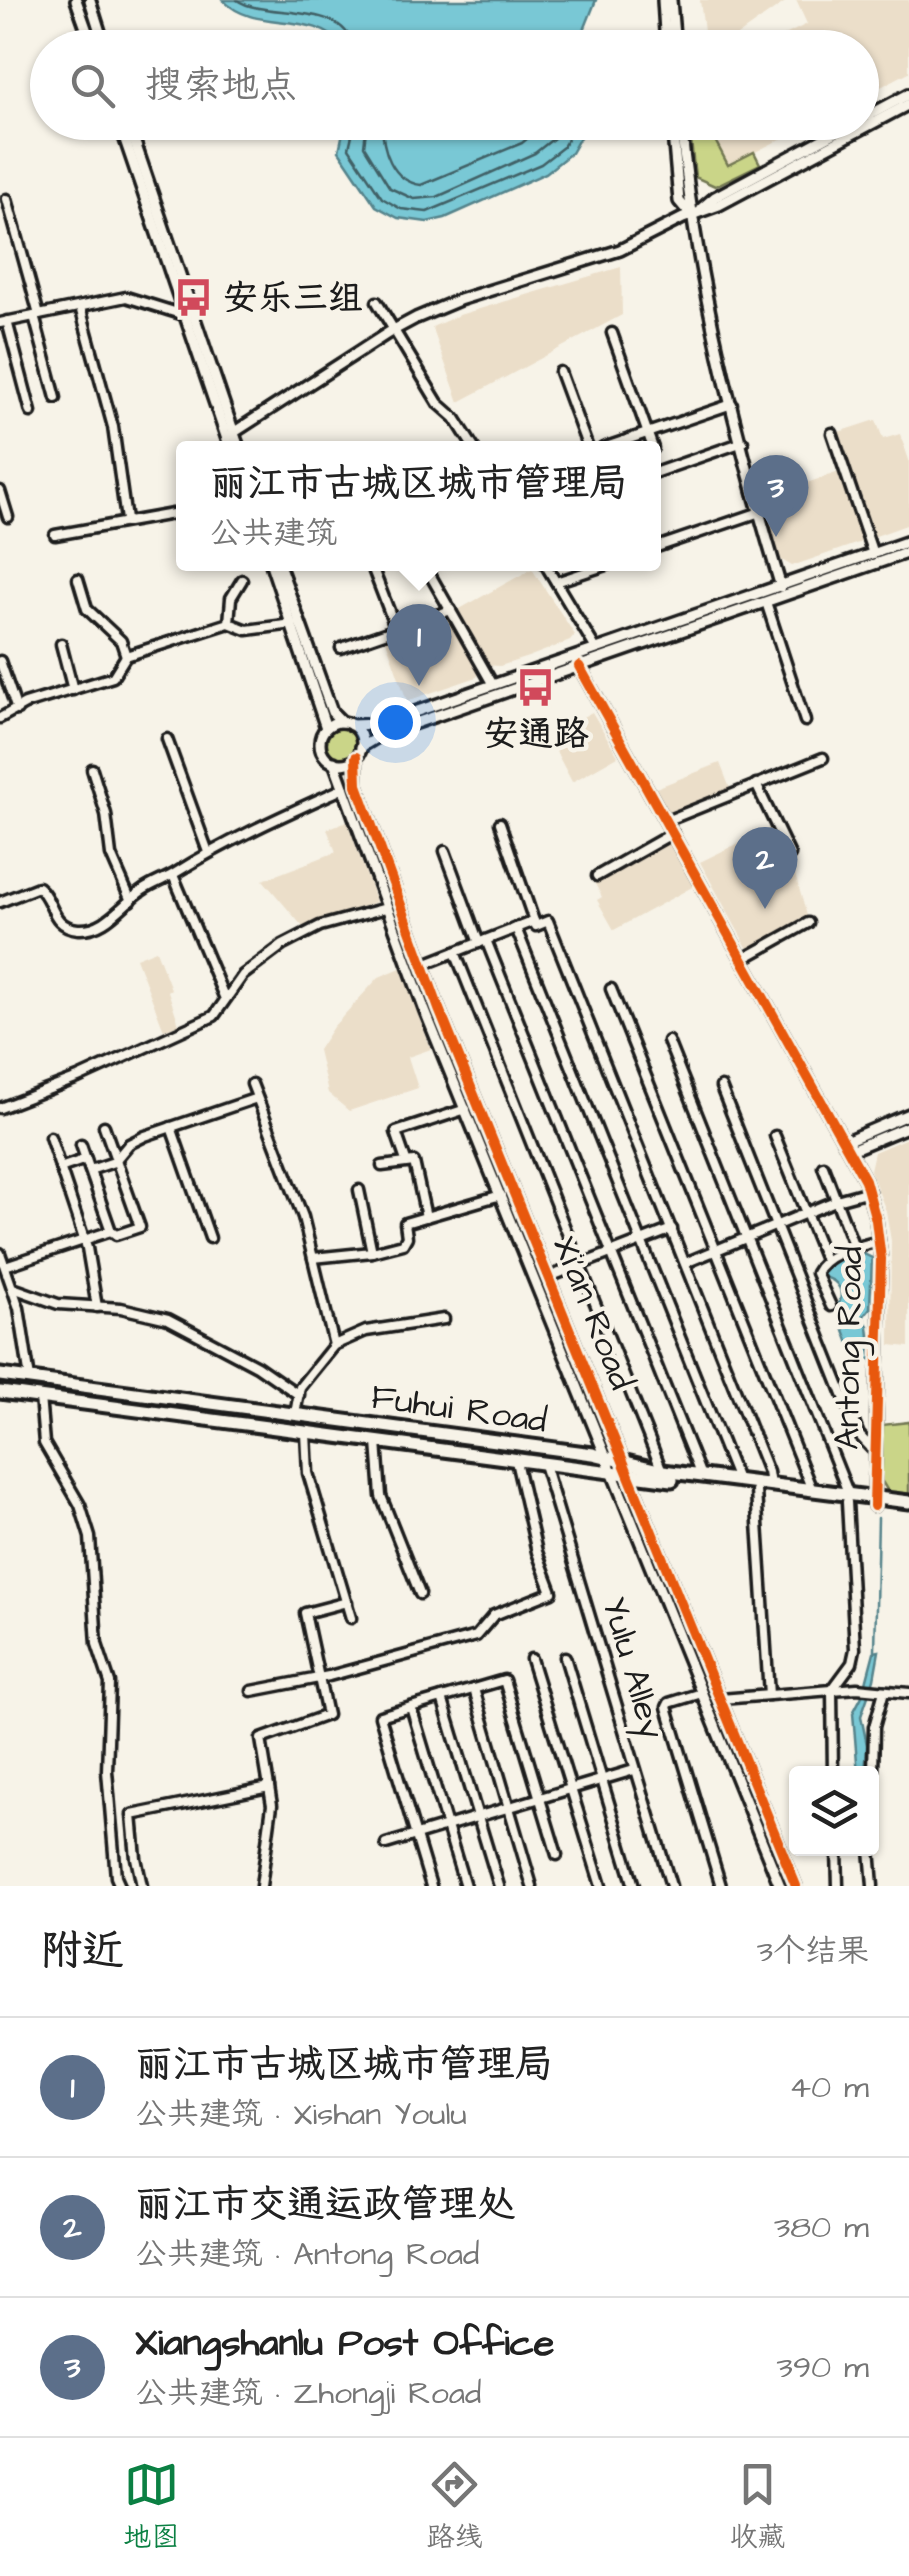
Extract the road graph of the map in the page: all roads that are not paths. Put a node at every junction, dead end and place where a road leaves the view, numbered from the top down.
1 (76, 0) edge
2 (90, 0) edge
3 (662, 0) edge
4 (671, 0) edge
5 (87, 30) edge
6 (99, 30) edge
7 (664, 30) edge
8 (674, 30) edge
9 (909, 94) edge
10 (909, 104) edge
11 (879, 110) edge
12 (879, 120) edge
13 (125, 140) edge
14 (134, 140) edge
15 (674, 140) edge
16 (683, 140) edge
17 (822, 140) edge
18 (841, 140) edge
19 (7, 199) dead end
20 (692, 216) junction
21 (377, 302) dead end
22 (80, 307) junction
23 (37, 315) junction
24 (189, 319) junction
25 (3, 322) edge
26 (394, 330) junction
27 (612, 333) dead end
28 (560, 372) dead end
29 (56, 398) dead end
30 (732, 404) junction
31 (30, 412) dead end
32 (832, 432) dead end
33 (234, 433) junction
34 (647, 433) junction
35 (228, 441) edge
36 (236, 441) edge
37 (470, 441) edge
38 (585, 441) edge
39 (623, 441) edge
40 (650, 441) edge
41 (743, 442) junction
42 (661, 470) edge
43 (0, 492) edge
44 (760, 512) junction
45 (176, 513) edge
46 (8, 517) dead end
47 (126, 520) junction
48 (54, 535) dead end
49 (909, 542) edge
50 (661, 546) edge
51 (909, 552) edge
52 (873, 554) junction
53 (273, 571) edge
54 (282, 571) edge
55 (375, 571) edge
56 (428, 571) edge
57 (549, 571) edge
58 (589, 571) edge
59 (78, 579) dead end
60 (242, 580) dead end
61 (556, 582) junction
62 (781, 587) junction
63 (766, 602) junction
64 (450, 610) junction
65 (229, 623) junction
66 (296, 623) junction
67 (396, 629) junction
68 (61, 644) dead end
69 (340, 648) dead end
70 (596, 649) junction
71 (126, 656) junction
72 (0, 662) edge
73 (579, 666) junction
74 (494, 685) junction
75 (73, 690) junction
76 (17, 710) junction
77 (0, 718) edge
78 (805, 721) dead end
79 (347, 723) junction
80 (326, 728) junction
81 (167, 740) dead end
82 (359, 752) junction
83 (823, 758) dead end
84 (334, 762) junction
85 (92, 770) dead end
86 (756, 784) junction
87 (344, 788) junction
88 (666, 821) junction
89 (500, 823) dead end
90 (673, 833) junction
91 (445, 851) dead end
92 (208, 852) junction
93 (790, 855) dead end
94 (174, 874) junction
95 (596, 876) dead end
96 (130, 901) junction
97 (0, 902) edge
98 (386, 908) junction
99 (534, 921) junction
100 (808, 923) dead end
101 (516, 928) junction
102 (482, 941) junction
103 (455, 952) junction
104 (744, 959) junction
105 (422, 965) junction
106 (611, 989) dead end
107 (225, 999) junction
108 (668, 1041) dead end
109 (252, 1084) dead end
110 (722, 1087) dead end
111 (257, 1098) junction
112 (0, 1108) edge
113 (466, 1109) junction
114 (909, 1114) edge
115 (104, 1126) dead end
116 (909, 1126) edge
117 (171, 1127) junction
118 (775, 1136) dead end
119 (50, 1137) dead end
120 (81, 1144) dead end
121 (848, 1146) junction
122 (86, 1159) junction
123 (116, 1160) junction
124 (406, 1161) junction
125 (382, 1166) dead end
126 (823, 1166) dead end
127 (60, 1168) junction
128 (90, 1170) junction
129 (359, 1190) dead end
130 (869, 1191) junction
131 (501, 1196) junction
132 (836, 1200) junction
133 (806, 1213) junction
134 (426, 1217) junction
135 (776, 1225) junction
136 (672, 1228) junction
137 (111, 1231) junction
138 (210, 1238) dead end
139 (746, 1238) junction
140 (84, 1240) junction
141 (641, 1241) junction
142 (879, 1241) junction
143 (854, 1247) junction
144 (716, 1250) junction
145 (372, 1252) junction
146 (611, 1252) junction
147 (0, 1253) edge
148 (313, 1258) junction
149 (825, 1260) junction
150 (686, 1263) junction
151 (580, 1265) junction
152 (5, 1266) junction
153 (549, 1278) junction
154 (13, 1288) junction
155 (831, 1306) dead end
156 (97, 1307) junction
157 (444, 1319) dead end
158 (334, 1344) junction
159 (0, 1375) edge
160 (30, 1379) junction
161 (0, 1392) edge
162 (299, 1396) junction
163 (40, 1397) junction
164 (295, 1414) junction
165 (306, 1433) junction
166 (378, 1442) junction
167 (876, 1452) junction
168 (607, 1458) junction
169 (516, 1460) junction
170 (624, 1462) junction
171 (544, 1464) junction
172 (662, 1471) junction
173 (614, 1473) junction
174 (630, 1475) junction
175 (701, 1476) junction
176 (737, 1480) junction
177 (770, 1485) junction
178 (756, 1490) junction
179 (812, 1490) junction
180 (848, 1498) junction
181 (874, 1502) junction
182 (909, 1502) edge
183 (909, 1510) edge
184 (420, 1594) dead end
185 (347, 1602) junction
186 (351, 1618) dead end
187 (565, 1658) dead end
188 (531, 1659) dead end
189 (320, 1676) junction
190 (474, 1689) junction
191 (832, 1690) junction
192 (881, 1690) junction
193 (252, 1691) dead end
194 (702, 1692) junction
195 (909, 1694) edge
196 (768, 1695) junction
197 (442, 1698) junction
198 (721, 1699) junction
199 (411, 1707) junction
200 (833, 1766) edge
201 (873, 1766) edge
202 (634, 1770) junction
203 (602, 1780) junction
204 (269, 1787) junction
205 (571, 1789) junction
206 (540, 1798) junction
207 (509, 1808) junction
208 (478, 1817) junction
209 (447, 1826) junction
210 (416, 1835) junction
211 (386, 1844) dead end
212 (557, 1855) dead end
213 (837, 1856) edge
214 (871, 1856) edge
215 (631, 1883) edge
216 (120, 1886) edge
217 (142, 1886) edge
218 (261, 1886) edge
219 (431, 1886) edge
220 (465, 1886) edge
221 (499, 1886) edge
222 (532, 1886) edge
223 (601, 1886) edge
224 (671, 1886) edge
225 (722, 1886) edge
226 (780, 1886) edge
227 (796, 1886) edge
228 (838, 1886) edge
229 (873, 1886) edge

1 - 5 street
2 - 6 street
3 - 7 street
4 - 8 street
9 - 11 street
10 - 12 street
13 - 24 street
14 - 24 street
15 - 20 street
16 - 20 street
17 - 20 street
18 - 20 street
19 - 23 street
20 - 26 street
20 - 30 street
21 - 26 street
22 - 23 street
22 - 24 street
22 - 47 street
23 - 25 street
23 - 29 street
24 - 33 street
24 - 35 street
25 - 31 street
26 - 33 street
26 - 37 street
27 - 34 street
28 - 38 street
30 - 34 street
30 - 41 street
32 - 52 street
33 - 36 street
34 - 39 street
34 - 40 street
41 - 42 street
41 - 44 street
43 - 46 street
44 - 50 street
44 - 62 street
45 - 47 street
47 - 48 street
49 - 52 street
51 - 63 street
52 - 62 street
53 - 66 street
54 - 66 street
55 - 67 street
56 - 64 street
57 - 61 street
58 - 61 street
59 - 71 street
60 - 65 street
61 - 70 street
62 - 70 street
63 - 73 street
63 - 78 street
64 - 67 street
64 - 74 street
65 - 66 street
65 - 71 street
66 - 79 street
66 - 80 street
67 - 69 street
68 - 75 street
70 - 74 street
71 - 75 street
72 - 76 street
73 - 82 street
73 - 88 street, Antong Road
74 - 79 street
75 - 76 street
76 - 77 street
79 - 80 street
79 - 82 street
80 - 84 street
81 - 92 street
82 - 84 street
82 - 105 street, Xi'an Road
83 - 86 street
84 - 87 street, Xi'an Road
85 - 96 street
86 - 88 street
86 - 93 street
87 - 92 street
87 - 98 street, Xi'an Road
88 - 90 street, Antong Road
89 - 99 street
90 - 95 street
90 - 104 street, Antong Road
91 - 102 street
92 - 94 street
94 - 96 street
94 - 107 street
96 - 97 street
98 - 107 street
98 - 113 street, Xi'an Road
99 - 101 street
99 - 136 street
100 - 104 street
101 - 102 street
101 - 141 street
102 - 103 street
102 - 146 street
103 - 105 street
103 - 151 street
104 - 121 street, Antong Road
105 - 153 street, Xi'an Road
106 - 144 street
107 - 112 street
108 - 139 street
109 - 111 street
110 - 135 street
111 - 117 street
111 - 148 street
113 - 124 street
113 - 131 street, Xi'an Road
114 - 121 street
115 - 123 street
116 - 121 street
117 - 123 street
117 - 138 street
118 - 133 street
119 - 127 street
120 - 122 street
121 - 130 street, Antong Road
122 - 127 street
122 - 128 street
123 - 128 street
123 - 137 street
124 - 125 street
124 - 134 street
126 - 132 street
127 - 140 street
128 - 137 street
129 - 145 street
130 - 132 street
130 - 142 street, Antong Road
131 - 134 street
131 - 168 street, Xi'an Road
132 - 133 street
132 - 143 street
133 - 135 street
133 - 149 street
134 - 145 street
135 - 139 street
135 - 167 street
136 - 141 street
136 - 150 street
137 - 140 street
139 - 144 street
139 - 180 street
140 - 152 street
140 - 156 street
141 - 146 street
141 - 176 street
142 - 143 street
142 - 167 street, Antong Road
143 - 149 street
144 - 150 street
144 - 179 street
145 - 148 street
146 - 151 street
146 - 175 street
147 - 152 street
148 - 158 street
149 - 155 street
150 - 177 street
151 - 153 street
151 - 172 street
152 - 154 street
153 - 170 street, Xi'an Road
154 - 156 street
154 - 160 street
156 - 162 street
157 - 158 street
158 - 162 street
159 - 160 main road, Fuhui Road
160 - 164 main road, Fuhui Road
161 - 163 main road, Fuhui Road
162 - 164 street
163 - 165 main road, Fuhui Road
163 - 216 street
164 - 168 main road, Fuhui Road
165 - 166 main road, Fuhui Road
165 - 185 street
166 - 169 main road, Fuhui Road
166 - 184 street
167 - 181 street, Antong Road
168 - 170 main road, Fuhui Road
168 - 173 street, Xi'an Road
169 - 171 main road, Fuhui Road
169 - 189 street
170 - 172 main road, Fuhui Road
170 - 174 street, Xi'an Road
171 - 173 main road, Fuhui Road
171 - 202 street, Yulu Alley
172 - 175 main road, Fuhui Road
173 - 174 main road, Fuhui Road
173 - 194 street, Xi'an Road
174 - 178 main road, Fuhui Road
174 - 198 street, Xi'an Road
175 - 176 main road, Fuhui Road
176 - 177 main road, Fuhui Road
177 - 179 main road, Fuhui Road
178 - 180 main road, Fuhui Road
178 - 196 street
179 - 180 main road, Fuhui Road
180 - 181 main road, Fuhui Road
180 - 191 street
181 - 182 main road, Fuhui Road
181 - 183 main road, Fuhui Road
185 - 186 street
185 - 189 street
187 - 203 street
188 - 205 street
189 - 193 street
189 - 204 street
190 - 197 street
190 - 206 street
190 - 207 street
191 - 192 street
191 - 196 street
191 - 200 street
192 - 195 street
192 - 201 street
194 - 225 street
194 - 226 street, Xi'an Road
196 - 198 street
197 - 199 street
197 - 208 street
198 - 227 street, Xi'an Road
199 - 209 street
199 - 210 street
202 - 203 street
202 - 224 street, Yulu Alley
203 - 205 street
203 - 215 street
204 - 217 street
204 - 218 street
205 - 206 street
205 - 223 street
206 - 207 street
206 - 212 street
207 - 208 street
207 - 222 street
208 - 209 street
208 - 221 street
209 - 210 street
209 - 220 street
210 - 211 street
210 - 219 street
213 - 228 street
214 - 229 street

